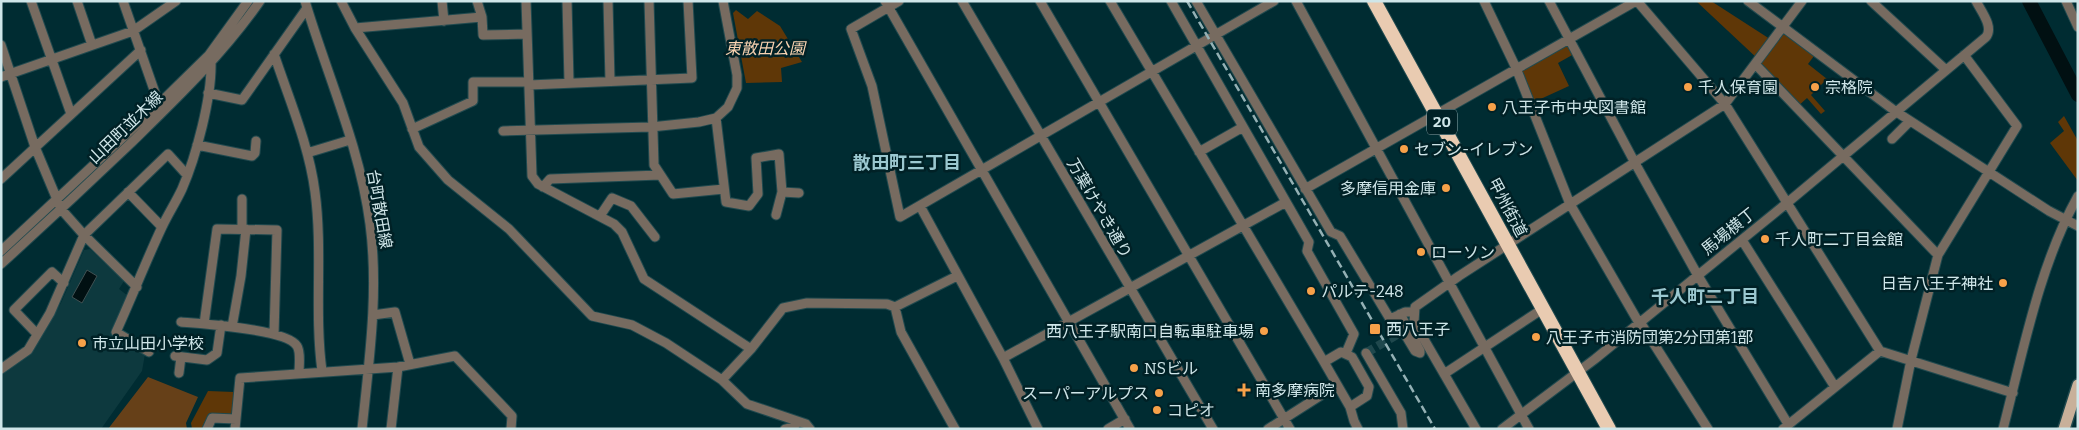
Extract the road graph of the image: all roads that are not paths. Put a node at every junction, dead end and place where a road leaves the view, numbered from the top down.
1 (32, 1) edge
2 (77, 1) edge
3 (123, 1) edge
4 (248, 1) edge
5 (341, 1) edge
6 (442, 1) edge
7 (477, 1) edge
8 (526, 1) edge
9 (567, 1) edge
10 (608, 1) edge
11 (649, 1) edge
12 (688, 1) edge
13 (723, 1) edge
14 (899, 1) edge
15 (962, 1) edge
16 (1040, 1) edge
17 (1110, 1) edge
18 (1171, 1) edge
19 (1196, 1) edge
20 (1274, 1) edge
21 (1296, 1) edge
22 (1374, 1) edge
23 (1484, 1) edge
24 (1549, 1) edge
25 (1637, 1) edge
26 (1748, 1) edge
27 (1802, 1) edge
28 (1871, 1) edge
29 (1976, 1) edge
30 (2066, 1) edge
31 (171, 2) edge
32 (259, 2) edge
33 (886, 4) edge
34 (306, 5) edge
35 (482, 17) junction
36 (444, 21) junction
37 (1782, 27) junction
38 (2078, 27) edge
39 (355, 28) junction
40 (133, 31) junction
41 (527, 34) junction
42 (1215, 34) junction
43 (1570, 40) junction
44 (1197, 44) junction
45 (1, 45) edge
46 (92, 45) junction
47 (141, 50) junction
48 (274, 54) junction
49 (1964, 55) junction
50 (210, 59) junction
51 (51, 60) junction
52 (1756, 65) junction
53 (1516, 68) junction
54 (1946, 70) junction
55 (1151, 71) junction
56 (11, 74) junction
57 (1, 77) edge
58 (651, 80) junction
59 (610, 81) junction
60 (569, 82) junction
61 (529, 83) junction
62 (208, 93) junction
63 (1099, 102) junction
64 (1725, 104) junction
65 (160, 108) junction
66 (1895, 111) junction
67 (71, 114) junction
68 (1438, 114) junction
69 (716, 118) junction
70 (1910, 121) junction
71 (651, 127) junction
72 (1242, 127) junction
73 (412, 129) junction
74 (503, 131) dead end
75 (531, 131) junction
76 (1041, 136) junction
77 (1892, 139) dead end
78 (350, 140) junction
79 (256, 141) dead end
80 (196, 145) junction
81 (35, 147) junction
82 (1377, 149) junction
83 (1200, 152) junction
84 (307, 153) junction
85 (1842, 157) junction
86 (1635, 163) junction
87 (981, 170) junction
88 (1990, 172) junction
89 (187, 175) junction
90 (660, 175) junction
91 (1, 179) edge
92 (543, 187) junction
93 (724, 189) junction
94 (1305, 189) junction
95 (128, 192) junction
96 (782, 192) junction
97 (800, 193) dead end
98 (2078, 196) edge
99 (242, 199) dead end
100 (57, 200) junction
101 (1286, 202) junction
102 (1787, 203) junction
103 (1570, 204) junction
104 (920, 206) junction
105 (61, 209) junction
106 (776, 215) dead end
107 (600, 216) junction
108 (2065, 220) junction
109 (1243, 226) junction
110 (2078, 226) edge
111 (162, 227) junction
112 (244, 229) junction
113 (84, 235) junction
114 (655, 238) dead end
115 (1742, 240) junction
116 (1508, 244) junction
117 (1, 251) edge
118 (1938, 255) junction
119 (1189, 256) junction
120 (1, 264) edge
121 (1697, 274) junction
122 (957, 276) junction
123 (1449, 282) junction
124 (64, 283) junction
125 (137, 287) junction
126 (1130, 288) junction
127 (895, 307) junction
128 (1544, 308) junction
129 (1413, 312) junction
130 (1400, 314) junction
131 (373, 315) junction
132 (181, 322) dead end
133 (1068, 322) junction
134 (1640, 322) junction
135 (204, 324) junction
136 (221, 325) junction
137 (232, 326) junction
138 (1403, 331) dead end
139 (37, 334) junction
140 (274, 334) junction
141 (1485, 347) junction
142 (752, 349) junction
143 (1880, 350) junction
144 (149, 352) dead end
145 (1346, 353) junction
146 (1366, 353) dead end
147 (1003, 358) junction
148 (1911, 360) junction
149 (1324, 362) junction
150 (410, 364) junction
151 (398, 367) junction
152 (1, 369) edge
153 (368, 369) junction
154 (322, 371) junction
155 (1578, 371) junction
156 (179, 373) dead end
157 (299, 373) junction
158 (1444, 374) junction
159 (722, 380) junction
160 (2078, 384) edge
161 (1337, 386) junction
162 (1835, 386) junction
163 (2012, 393) junction
164 (1350, 407) junction
165 (2074, 408) edge
166 (1521, 414) junction
167 (1284, 418) junction
168 (236, 419) junction
169 (1125, 419) junction
170 (797, 423) junction
171 (1786, 426) edge
172 (207, 429) edge
173 (235, 429) edge
174 (362, 429) edge
175 (391, 429) edge
176 (510, 429) edge
177 (785, 429) edge
178 (810, 429) edge
179 (954, 429) edge
180 (1038, 429) edge
181 (1108, 429) edge
182 (1130, 429) edge
183 (1213, 429) edge
184 (1268, 429) edge
185 (1290, 429) edge
186 (1358, 429) edge
187 (1403, 429) edge
188 (1476, 429) edge
189 (1502, 429) edge
190 (1529, 429) edge
191 (1609, 429) edge
192 (1708, 429) edge
193 (1897, 429) edge
194 (2003, 429) edge
195 (2064, 429) edge

1 - 51 street
2 - 46 street
3 - 40 street
4 - 50 street, 山田町並木線
5 - 39 street
6 - 36 street
7 - 35 street
8 - 41 street
9 - 60 street
10 - 59 street
11 - 58 street
12 - 58 street
13 - 69 street
14 - 33 street
15 - 76 street, 万葉けやき通り
16 - 63 street
17 - 55 street
18 - 44 street
19 - 42 street
20 - 42 street
21 - 82 street
22 - 68 highway, 甲州街道 / 20
23 - 53 street
24 - 43 street
25 - 43 street
25 - 64 street
26 - 37 street
27 - 37 street
28 - 54 street
29 - 49 street, 馬場横丁
30 - 38 street
31 - 40 street
32 - 50 street, 山田町並木線
33 - 87 street
33 - 104 street
34 - 48 street
34 - 78 street, 台町散田線
35 - 36 street
35 - 41 street
36 - 39 street
37 - 52 street
37 - 66 street
39 - 73 street
40 - 46 street
40 - 47 street
41 - 61 street
42 - 44 street
42 - 94 street
43 - 53 street
43 - 86 street
44 - 55 street
44 - 72 street
45 - 56 street
46 - 51 street
47 - 65 street
47 - 67 street
48 - 62 street
48 - 84 street
49 - 54 street, 馬場横丁
49 - 88 street
50 - 62 street
50 - 65 street, 山田町並木線
51 - 56 street
51 - 67 street
52 - 64 street
52 - 85 street
53 - 68 street
53 - 103 street
54 - 66 street, 馬場横丁
55 - 63 street
55 - 83 street
56 - 57 street
56 - 81 street
58 - 59 street
58 - 71 street
59 - 60 street
60 - 61 street
61 - 73 street
61 - 75 street
62 - 80 street
63 - 76 street
63 - 119 street
64 - 86 street
64 - 102 street
65 - 100 street, 山田町並木線
65 - 105 street, 山田町並木線
66 - 70 street
66 - 85 street, 馬場横丁
67 - 81 street
68 - 82 street
68 - 116 highway, 甲州街道 / 20
69 - 71 street
69 - 93 street
70 - 77 street
70 - 88 street
71 - 75 street
71 - 90 street
72 - 83 street
72 - 101 street
73 - 159 street
74 - 75 street
75 - 92 street
76 - 87 street
76 - 126 street, 万葉けやき通り
78 - 84 street
78 - 131 street, 台町散田線
79 - 80 street
80 - 89 street
81 - 91 street
81 - 100 street
82 - 94 street
82 - 123 street
83 - 109 street
84 - 154 street
85 - 102 street, 馬場横丁
85 - 118 street
86 - 103 street
86 - 121 street
87 - 104 street
87 - 133 street
88 - 108 street
88 - 118 street
89 - 95 street
89 - 111 street
90 - 92 street
90 - 93 street
92 - 107 street
93 - 96 street
94 - 130 street
95 - 111 street
95 - 113 street
96 - 97 street
96 - 106 street
98 - 108 street
99 - 112 street
100 - 105 street
100 - 117 street, 山田町並木線
101 - 109 street
101 - 145 street
102 - 115 street, 馬場横丁
102 - 143 street
103 - 116 street
103 - 134 street
104 - 122 street
105 - 113 street
105 - 120 street, 山田町並木線
107 - 114 street
107 - 142 street
108 - 110 street
108 - 163 street
109 - 119 street
109 - 149 street
111 - 125 street
112 - 135 street
112 - 137 street
112 - 140 street
113 - 124 street
113 - 125 street
115 - 121 street, 馬場横丁
115 - 162 street
116 - 123 street
116 - 128 highway, 甲州街道 / 20
118 - 148 street
119 - 126 street
119 - 167 street
121 - 134 street, 馬場横丁
121 - 171 street
122 - 127 street
122 - 147 street
123 - 129 street
123 - 141 street
124 - 139 street
124 - 139 street
125 - 144 street
126 - 133 street
126 - 183 street, 万葉けやき通り
127 - 142 street
127 - 179 street
128 - 141 street
128 - 155 highway, 甲州街道 / 20
129 - 130 street
129 - 158 street
130 - 138 street
131 - 150 street
131 - 153 street, 台町散田線
132 - 135 street
133 - 147 street
133 - 169 street
134 - 155 street, 馬場横丁
134 - 192 street
135 - 136 street
136 - 137 street
136 - 156 street
137 - 140 street
139 - 152 street
140 - 157 street
141 - 158 street
141 - 166 street
142 - 159 street
143 - 148 street
143 - 162 street
145 - 149 street
145 - 164 street
146 - 187 street
147 - 180 street
148 - 163 street
148 - 193 street
149 - 161 street
150 - 151 street
150 - 176 street
151 - 153 street
151 - 175 street
153 - 154 street
153 - 174 street, 台町散田線
154 - 157 street
155 - 166 street, 馬場横丁
155 - 191 highway, 甲州街道 / 20
157 - 168 street
158 - 188 street
159 - 170 street
160 - 165 main road
161 - 164 street
161 - 167 street
162 - 171 street
163 - 194 street
164 - 186 street
165 - 195 main road
166 - 189 street, 馬場横丁
166 - 190 street
167 - 184 street
167 - 185 street
168 - 172 street
168 - 173 street
169 - 181 street
169 - 182 street
170 - 177 street
170 - 178 street

